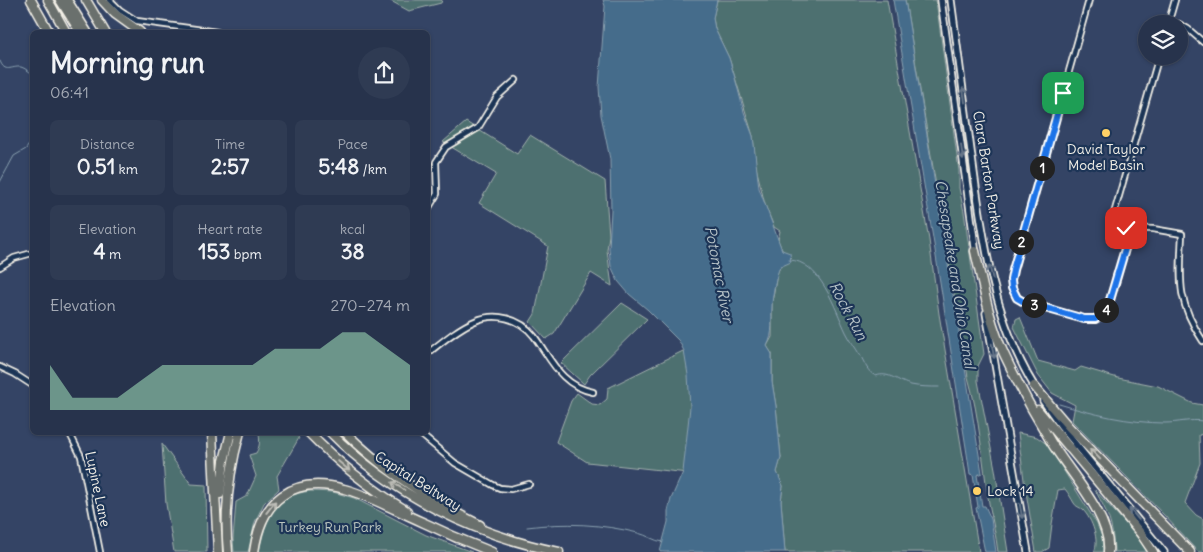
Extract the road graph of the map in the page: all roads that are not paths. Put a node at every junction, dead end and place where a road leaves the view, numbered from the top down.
1 (30, 0) edge
2 (48, 0) edge
3 (54, 0) edge
4 (60, 0) edge
5 (67, 0) edge
6 (86, 0) edge
7 (102, 0) edge
8 (110, 0) edge
9 (941, 0) edge
10 (951, 0) edge
11 (1089, 0) edge
12 (1175, 0) edge
13 (1171, 15) edge
14 (1188, 29) edge
15 (48, 30) edge
16 (65, 30) edge
17 (73, 30) edge
18 (79, 30) edge
19 (86, 30) edge
20 (104, 30) edge
21 (137, 30) edge
22 (202, 30) edge
23 (1203, 42) edge
24 (1156, 65) edge
25 (516, 80) dead end
26 (430, 206) edge
27 (1126, 228) junction
28 (976, 251) junction
29 (30, 254) edge
30 (0, 266) edge
31 (1203, 341) edge
32 (430, 353) edge
33 (0, 367) edge
34 (1016, 377) junction
35 (30, 384) edge
36 (1034, 386) junction
37 (593, 392) dead end
38 (71, 435) edge
39 (212, 435) edge
40 (230, 435) edge
41 (239, 435) edge
42 (311, 435) edge
43 (333, 435) edge
44 (348, 435) edge
45 (422, 435) edge
46 (529, 484) dead end
47 (218, 531) junction
48 (457, 538) junction
49 (521, 543) junction
50 (100, 552) edge
51 (218, 552) edge
52 (228, 552) edge
53 (254, 552) edge
54 (492, 552) edge
55 (559, 552) edge
56 (1028, 552) edge
57 (1108, 552) edge
58 (1153, 552) edge
59 (1164, 552) edge
60 (1190, 552) edge

1 - 15 highway
2 - 16 highway
3 - 17 highway
4 - 18 highway
5 - 19 highway
6 - 20 highway
7 - 21 highway
8 - 22 street
9 -> 28 main road, Clara Barton Parkway
36 -> 10 main road, Clara Barton Parkway
11 - 27 street
12 - 13 street
14 - 23 street
24 - 27 street
25 - 26 street
27 - 31 street
28 - 34 highway
28 -> 56 main road, Clara Barton Parkway
29 - 30 street
32 - 37 street
33 - 35 street
34 - 57 highway
34 - 58 highway
59 -> 36 main road, Clara Barton Parkway
60 -> 36 highway
38 - 50 street, Lupine Lane
39 - 47 highway
40 - 47 highway
41 - 52 highway
42 -> 48 highway, Capital Beltway
49 -> 43 highway, Capital Beltway
44 - 49 highway
45 - 46 street
47 - 51 highway
53 -> 48 highway
48 - 54 highway, Capital Beltway
49 - 55 highway, Capital Beltway

